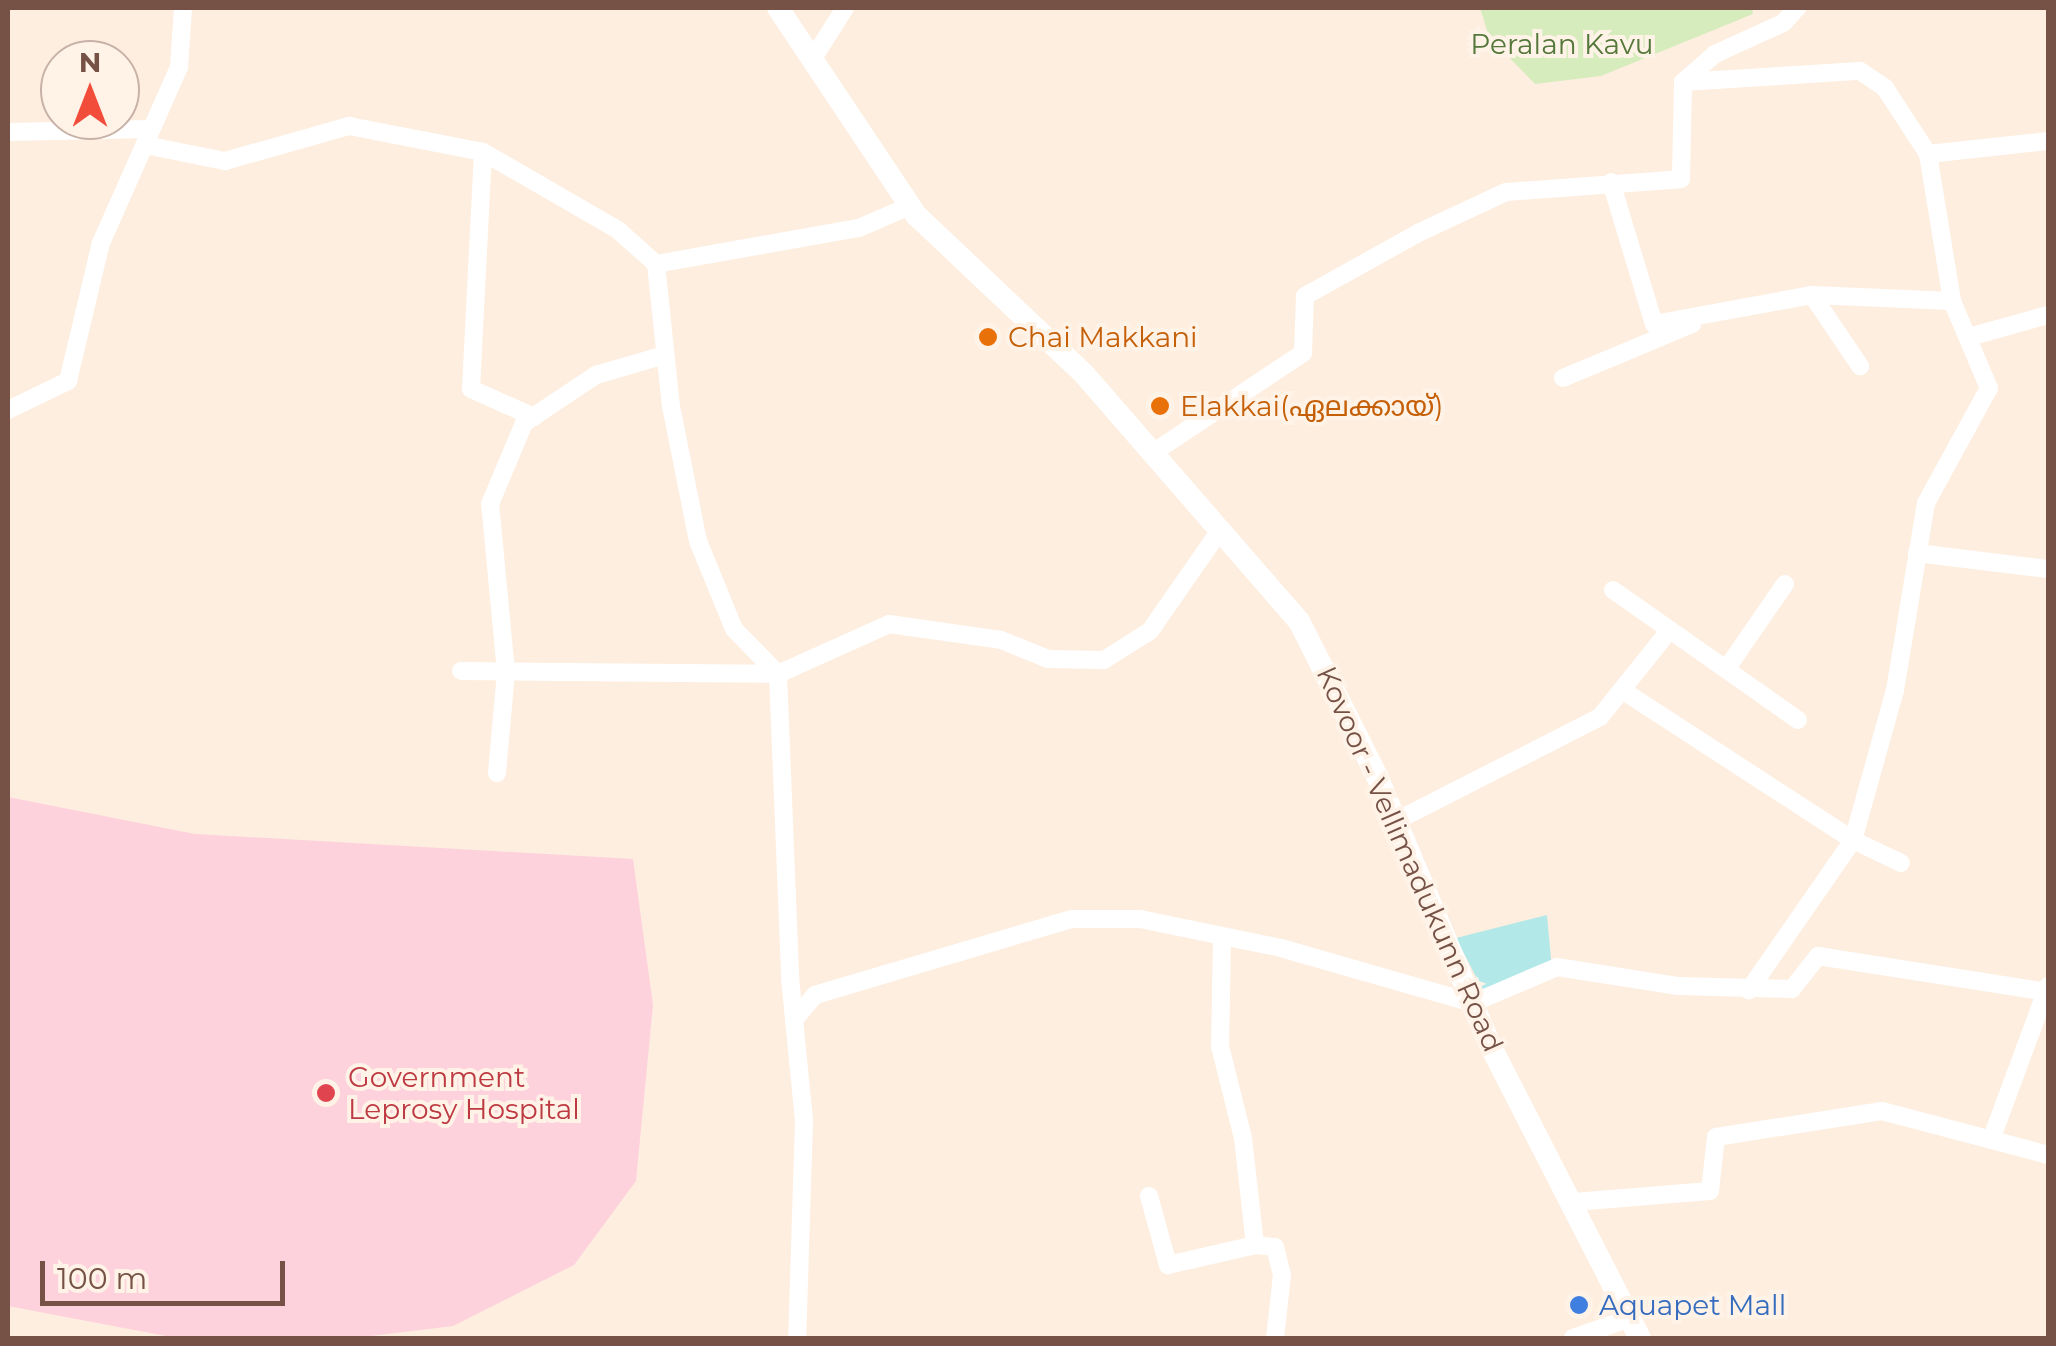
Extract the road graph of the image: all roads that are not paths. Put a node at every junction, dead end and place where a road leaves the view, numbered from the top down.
1 (183, 8) edge
2 (778, 8) edge
3 (845, 8) edge
4 (1797, 8) edge
5 (812, 60) junction
6 (1683, 82) junction
7 (8, 132) edge
8 (148, 137) junction
9 (2047, 141) edge
10 (483, 152) junction
11 (1928, 154) junction
12 (1611, 182) junction
13 (910, 206) junction
14 (656, 264) junction
15 (1812, 294) junction
16 (1952, 301) junction
17 (2048, 315) edge
18 (1710, 316) junction
19 (1970, 337) junction
20 (664, 355) junction
21 (1860, 366) dead end
22 (1563, 378) dead end
23 (8, 410) edge
24 (534, 416) junction
25 (1154, 452) junction
26 (1221, 529) junction
27 (1917, 553) junction
28 (2048, 568) edge
29 (1785, 584) dead end
30 (1613, 590) dead end
31 (1669, 631) junction
32 (1727, 668) junction
33 (461, 671) dead end
34 (506, 672) junction
35 (778, 674) junction
36 (1625, 692) junction
37 (1798, 720) dead end
38 (497, 772) dead end
39 (1396, 822) junction
40 (1853, 840) junction
41 (1901, 863) dead end
42 (1222, 936) junction
43 (1749, 990) junction
44 (2048, 990) edge
45 (1473, 1003) junction
46 (794, 1020) junction
47 (1991, 1140) junction
48 (2048, 1155) edge
49 (1149, 1196) dead end
50 (1574, 1202) junction
51 (1255, 1245) junction
52 (1635, 1328) edge
53 (797, 1338) edge
54 (1276, 1338) edge
55 (1573, 1338) edge

1 - 8 street
2 - 5 street, Kovoor - Vellimadukunn Road
3 - 5 street
4 - 6 street
5 - 13 street, Kovoor - Vellimadukunn Road
6 - 11 street
6 - 12 street
7 - 8 street
8 - 10 street
8 - 23 street
9 - 11 street
10 - 14 street
10 - 24 street
11 - 16 street
12 - 18 street
12 - 25 street
13 - 14 street
13 - 25 street, Kovoor - Vellimadukunn Road
14 - 20 street
15 - 16 street
15 - 18 street
15 - 21 street
16 - 19 street
17 - 19 street
18 - 22 street
19 - 27 street
20 - 24 street
20 - 35 street
24 - 34 street
25 - 26 street, Kovoor - Vellimadukunn Road
26 - 35 street
26 - 39 street, Kovoor - Vellimadukunn Road
27 - 28 street
27 - 40 street
29 - 32 street
30 - 31 street
31 - 32 street
31 - 36 street
32 - 37 street
33 - 34 street
34 - 35 street
34 - 38 street
35 - 46 street
36 - 39 street
36 - 40 street
39 - 45 street, Kovoor - Vellimadukunn Road
40 - 41 street
40 - 43 street
42 - 45 street
42 - 46 street
42 - 51 street
43 - 44 street
43 - 45 street
44 - 47 street
45 - 50 street, Kovoor - Vellimadukunn Road
46 - 53 street
47 - 48 street
47 - 50 street
49 - 51 street
50 - 52 street, Kovoor - Vellimadukunn Road
51 - 54 street
52 - 55 street

